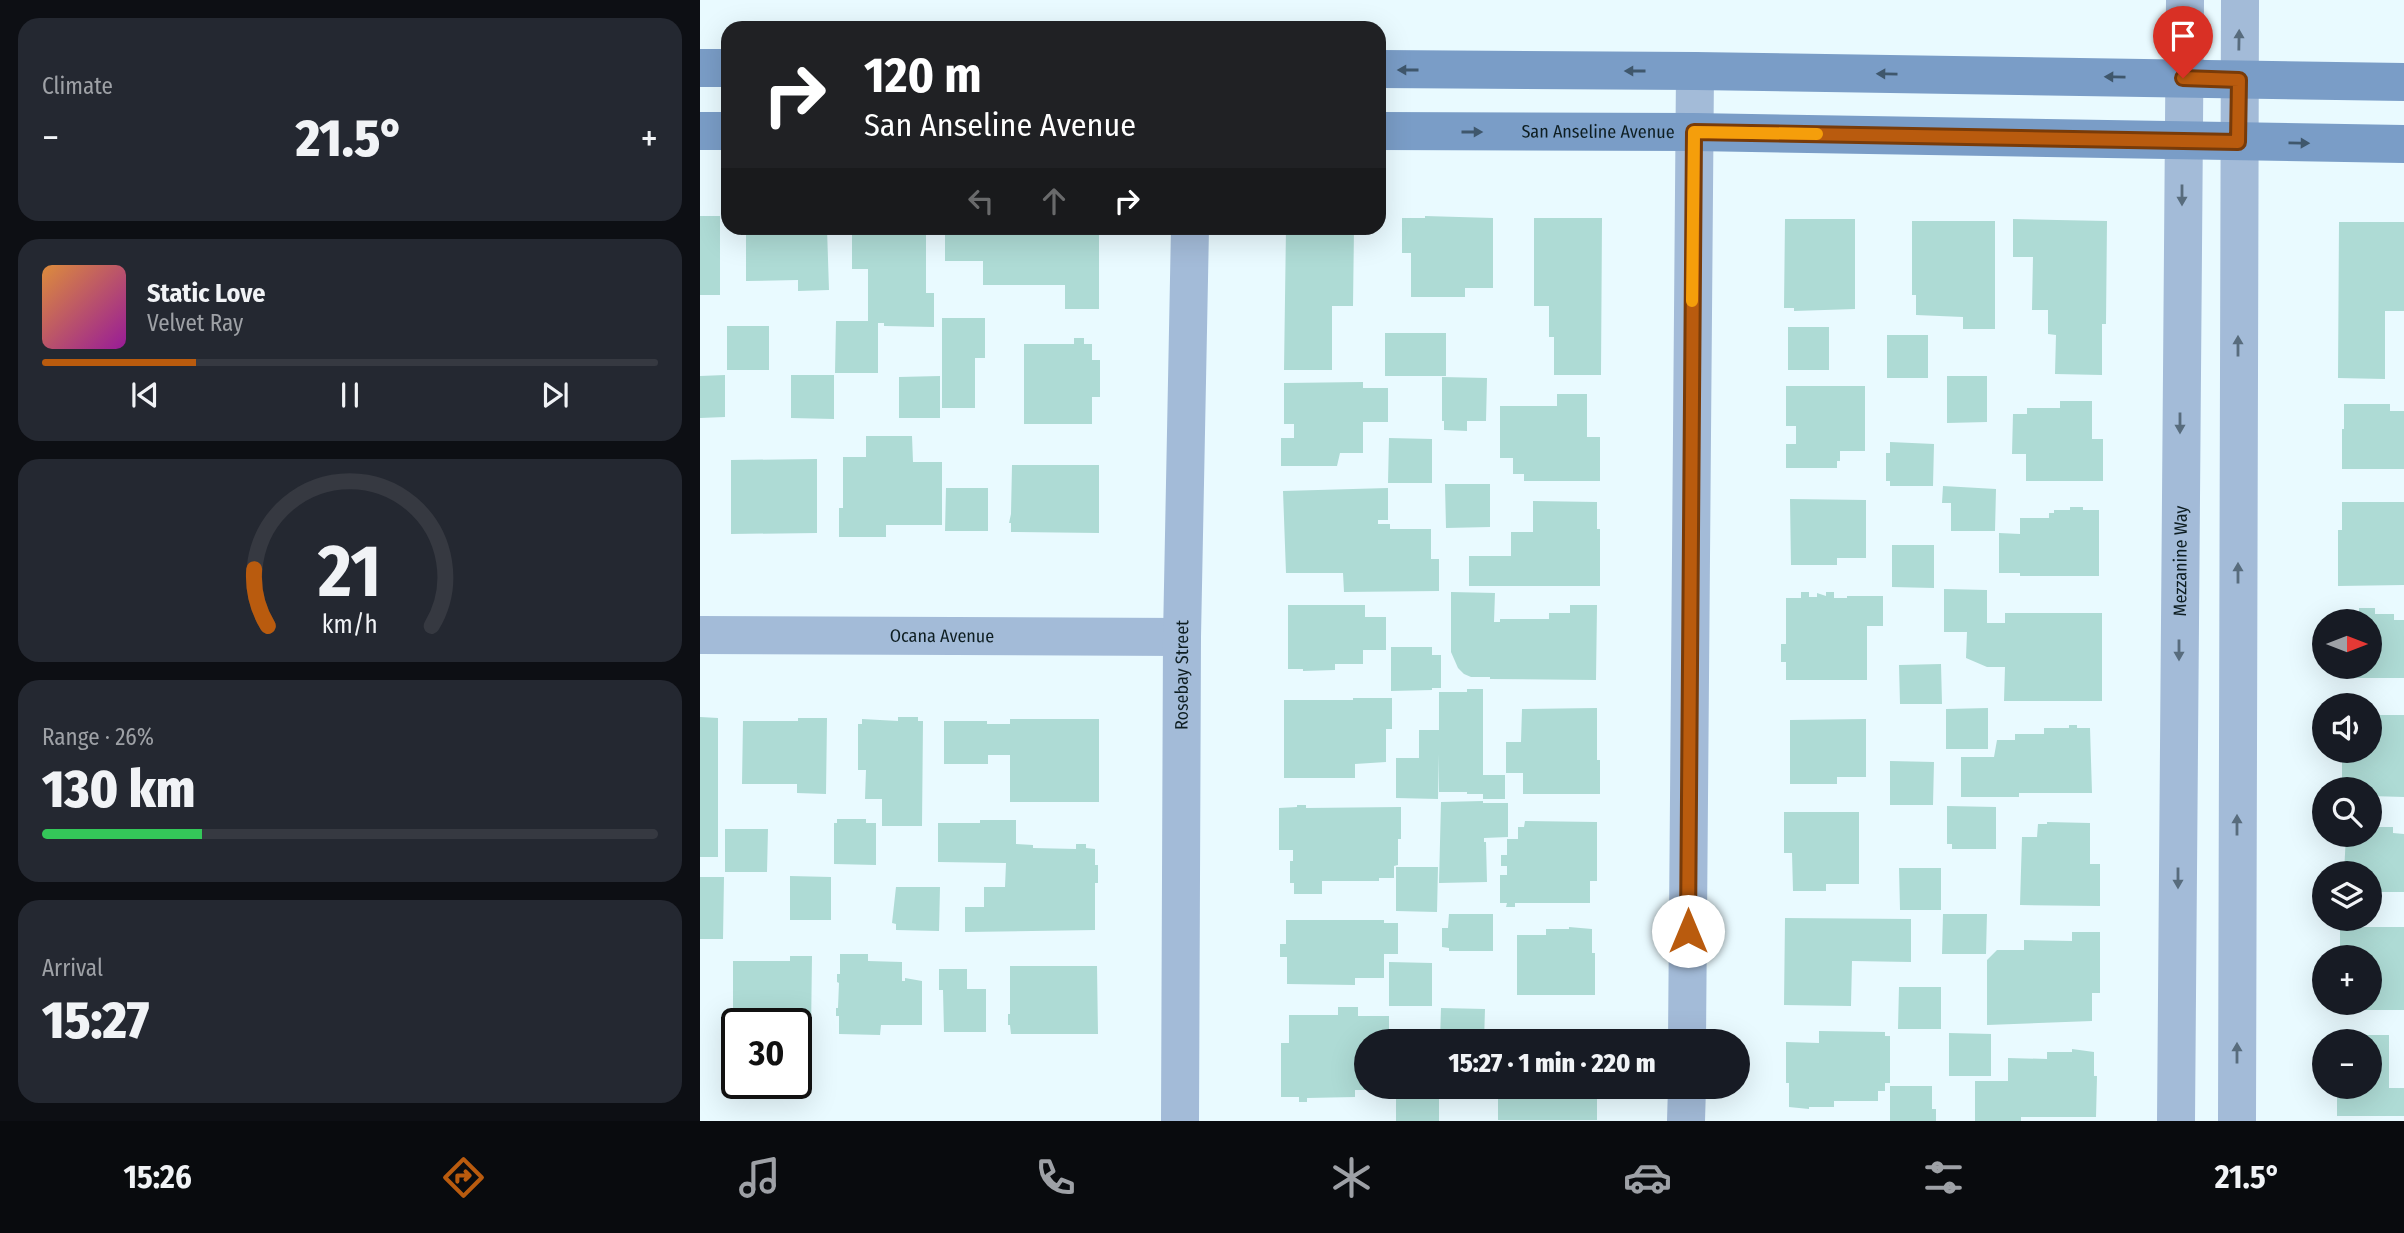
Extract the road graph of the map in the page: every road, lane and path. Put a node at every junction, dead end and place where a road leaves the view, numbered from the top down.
1 (2185, 0) edge
2 (2240, 0) edge
3 (700, 68) edge
4 (721, 68) edge
5 (1386, 69) edge
6 (1695, 71) junction
7 (2183, 78) junction
8 (2239, 80) junction
9 (2404, 82) edge
10 (700, 131) edge
11 (721, 131) edge
12 (1386, 131) edge
13 (1694, 132) junction
14 (2182, 141) junction
15 (2238, 142) junction
16 (2404, 144) edge
17 (1190, 235) edge
18 (700, 635) edge
19 (1182, 637) junction
20 (1687, 1029) edge
21 (1687, 1099) edge
22 (1180, 1121) edge
23 (1686, 1121) edge
24 (2176, 1121) edge
25 (2237, 1121) edge

1 - 7 street, Mezzanine Way
8 -> 2 street
3 - 4 street
6 -> 5 street
7 -> 6 street
6 - 13 street
7 - 8 street
7 - 14 street, Mezzanine Way
8 - 9 street
8 - 15 street
10 - 11 street
12 -> 13 street, San Anseline Avenue
13 - 14 street, San Anseline Avenue
13 - 20 street
14 - 15 street, San Anseline Avenue
14 -> 24 street, Mezzanine Way
15 -> 16 street, San Anseline Avenue
25 -> 15 street
17 - 19 street, Rosebay Street
18 - 19 street, Ocana Avenue
19 - 22 street, Rosebay Street
21 - 23 street

